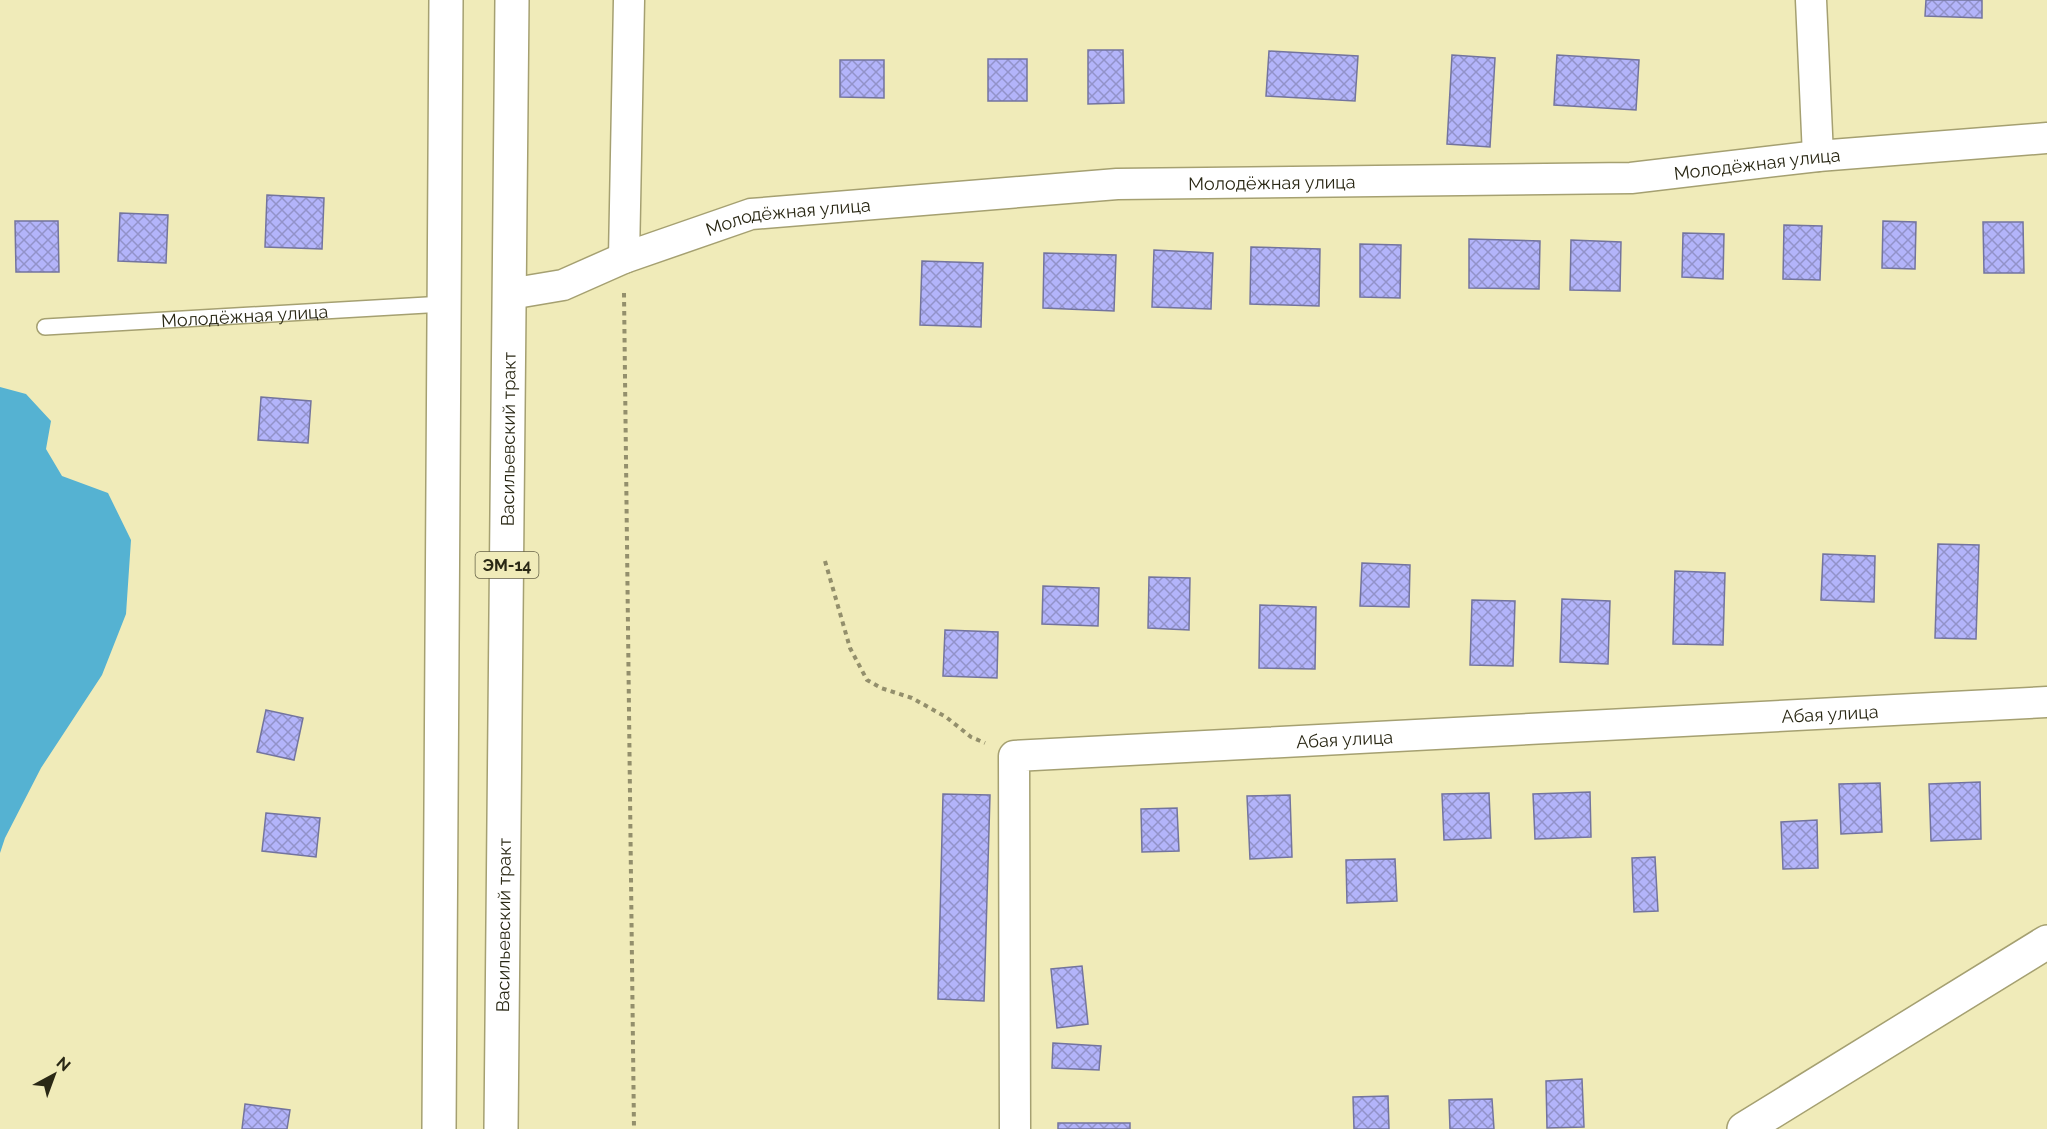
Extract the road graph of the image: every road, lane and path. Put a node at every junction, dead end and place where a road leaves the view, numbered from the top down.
1 (446, 0) edge
2 (513, 0) edge
3 (629, 0) edge
4 (1811, 0) edge
5 (2047, 138) edge
6 (1818, 156) junction
7 (624, 258) junction
8 (510, 294) junction
9 (444, 304) junction
10 (45, 327) dead end
11 (825, 561) dead end
12 (2047, 702) edge
13 (1014, 756) junction
14 (2047, 942) edge
15 (439, 1129) edge
16 (501, 1129) edge
17 (634, 1129) edge
18 (1015, 1129) edge
19 (1744, 1129) edge

1 - 9 main road
2 - 8 main road, Васильевский тракт / ЭМ-14
3 - 7 street
4 - 6 street
5 - 6 street, Молодёжная улица
6 - 7 street, Молодёжная улица
7 - 8 street, Молодёжная улица
7 - 17 path
8 - 16 main road, Васильевский тракт / ЭМ-14
9 - 10 lane, Молодёжная улица
9 - 15 main road
11 - 13 path
12 - 13 street, Абая улица
13 - 18 street
14 - 19 main road

